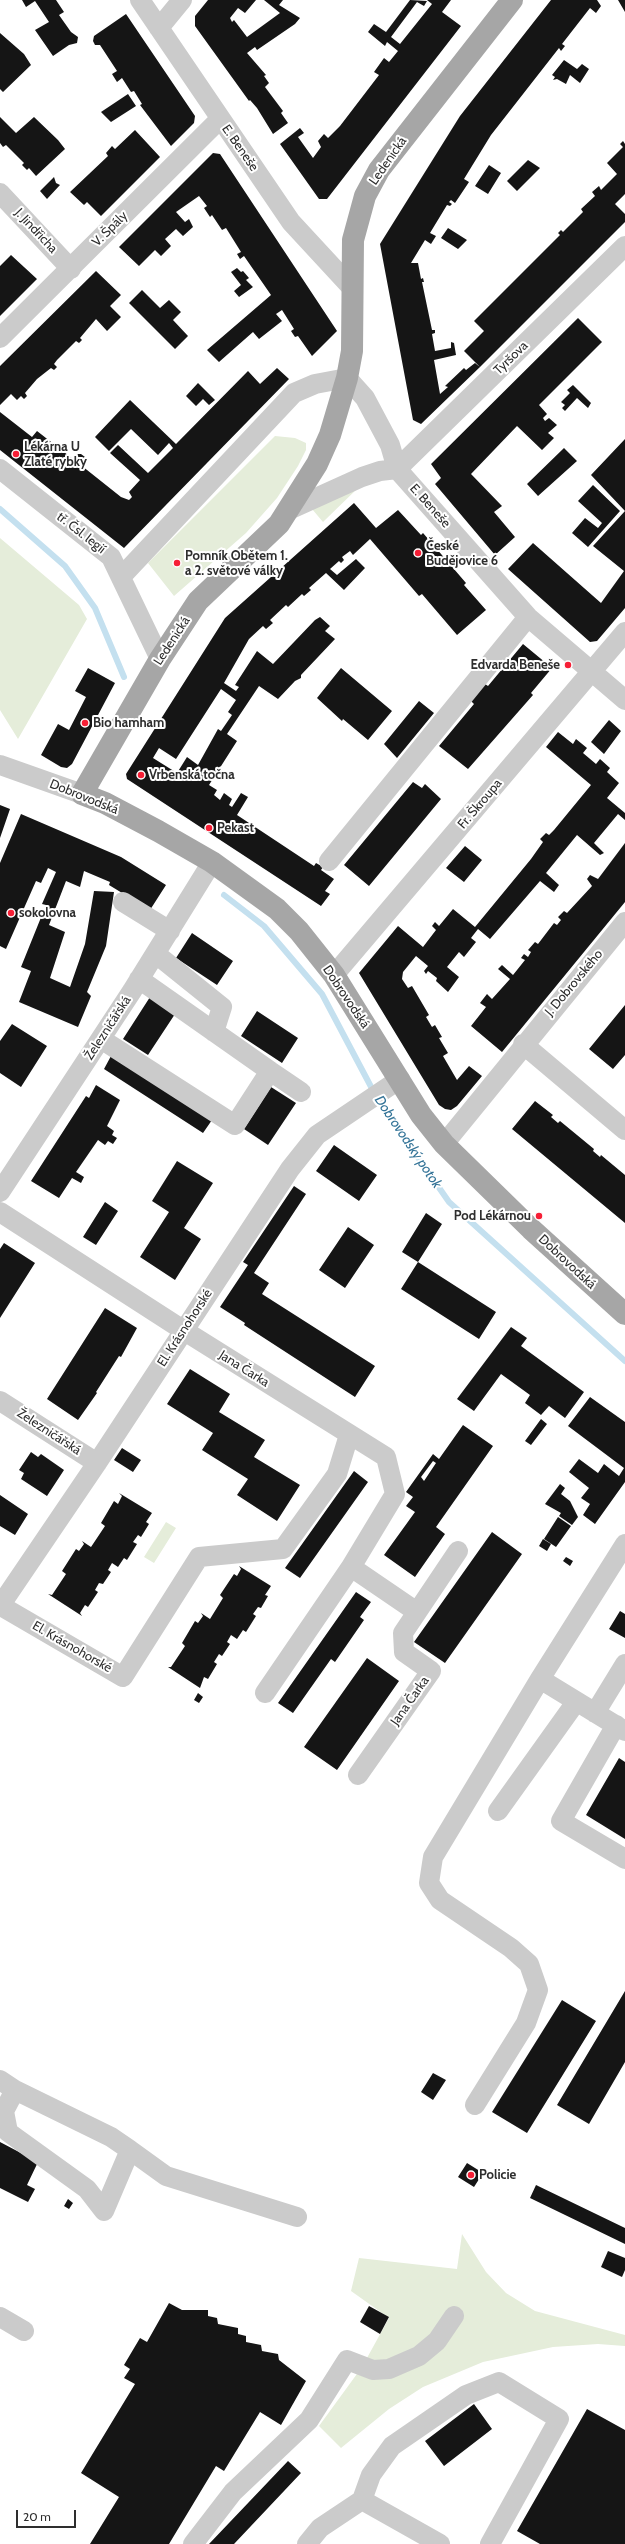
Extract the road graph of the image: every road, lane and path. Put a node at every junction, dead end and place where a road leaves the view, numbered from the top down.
1 (140, 0) edge
2 (182, 0) edge
3 (512, 0) edge
4 (159, 28) junction
5 (220, 119) junction
6 (0, 193) edge
7 (625, 246) edge
8 (71, 269) junction
9 (352, 288) junction
10 (0, 338) edge
11 (347, 378) junction
12 (0, 469) edge
13 (397, 469) junction
14 (289, 510) junction
15 (121, 577) junction
16 (528, 616) junction
17 (625, 632) edge
18 (160, 659) junction
19 (591, 671) junction
20 (625, 700) edge
21 (0, 765) edge
22 (82, 794) junction
23 (329, 861) dead end
24 (212, 862) junction
25 (122, 902) dead end
26 (625, 922) edge
27 (170, 931) junction
28 (156, 954) junction
29 (334, 975) junction
30 (139, 979) junction
31 (214, 1032) junction
32 (101, 1039) junction
33 (523, 1044) junction
34 (270, 1071) junction
35 (392, 1084) junction
36 (301, 1092) dead end
37 (625, 1130) edge
38 (444, 1144) junction
39 (0, 1192) edge
40 (0, 1212) edge
41 (625, 1314) edge
42 (183, 1330) junction
43 (0, 1401) edge
44 (349, 1435) junction
45 (97, 1463) junction
46 (625, 1544) edge
47 (458, 1551) dead end
48 (351, 1567) junction
49 (0, 1606) edge
50 (417, 1612) junction
51 (625, 1664) edge
52 (540, 1679) junction
53 (265, 1693) dead end
54 (576, 1702) junction
55 (595, 1713) junction
56 (620, 1728) edge
57 (358, 1775) dead end
58 (498, 1811) dead end
59 (625, 1859) edge
60 (8, 2085) edge
61 (475, 2105) dead end
62 (130, 2150) junction
63 (297, 2217) dead end
64 (454, 2316) dead end
65 (0, 2317) edge
66 (24, 2331) dead end
67 (362, 2500) junction
68 (193, 2544) edge
69 (307, 2544) edge
70 (440, 2544) edge
71 (490, 2544) edge

1 - 4 street, E. Beneše
2 - 4 street
3 - 9 main road, Ledenická
4 - 5 street, E. Beneše
5 - 8 street, V. Špály
5 - 9 street, E. Beneše
6 - 8 street, J. Jindřicha
7 - 13 street, Tyršova
8 - 10 street, V. Špály
9 - 11 main road, Ledenická
11 - 13 street, E. Beneše
11 - 14 main road, Ledenická
11 - 15 street
12 - 15 street, tř. Čsl. legií
13 - 14 street, Ledenická
13 - 16 street, E. Beneše
14 - 18 main road, Ledenická
15 - 18 street, tř. Čsl. legií
16 - 19 street, E. Beneše
16 - 23 street
17 - 19 street, Fr. Škroupa
18 - 22 main road, Ledenická
19 - 20 street, E. Beneše
19 - 29 street, Fr. Škroupa
21 - 22 street, Dobrovodská
22 - 24 main road, Dobrovodská
24 - 27 street, Železničářská
24 - 29 main road, Dobrovodská
25 - 27 street
26 - 33 street, J. Dobrovského
27 - 28 street, Železničářská
28 - 30 street, Železničářská
28 - 31 street
29 - 35 main road, Dobrovodská
30 - 31 street
30 - 32 street, Železničářská
31 - 34 street
32 - 34 street
32 - 39 street, Železničářská
33 - 37 street
33 - 38 street, J. Dobrovského
34 - 36 street
35 - 38 main road, Dobrovodská
35 - 42 street, El. Krásnohorské
38 - 41 main road, Dobrovodská
40 - 42 street, Jana Čarka
42 - 44 street, Jana Čarka
42 - 45 street, El. Krásnohorské
43 - 45 street, Železničářská
44 - 48 street, Jana Čarka
44 - 49 street, El. Krásnohorské
45 - 49 street, El. Krásnohorské
46 - 52 street
47 - 50 street, Jana Čarka
48 - 50 street
48 - 53 street, Jana Čarka
50 - 57 street, Jana Čarka
51 - 55 street
52 - 54 street
52 - 61 street
54 - 55 street
54 - 58 street
55 - 56 street
56 - 59 street
60 - 62 street
60 - 62 street
62 - 63 street
64 - 68 street
65 - 66 street
67 - 69 street
67 - 70 street
67 - 71 street

